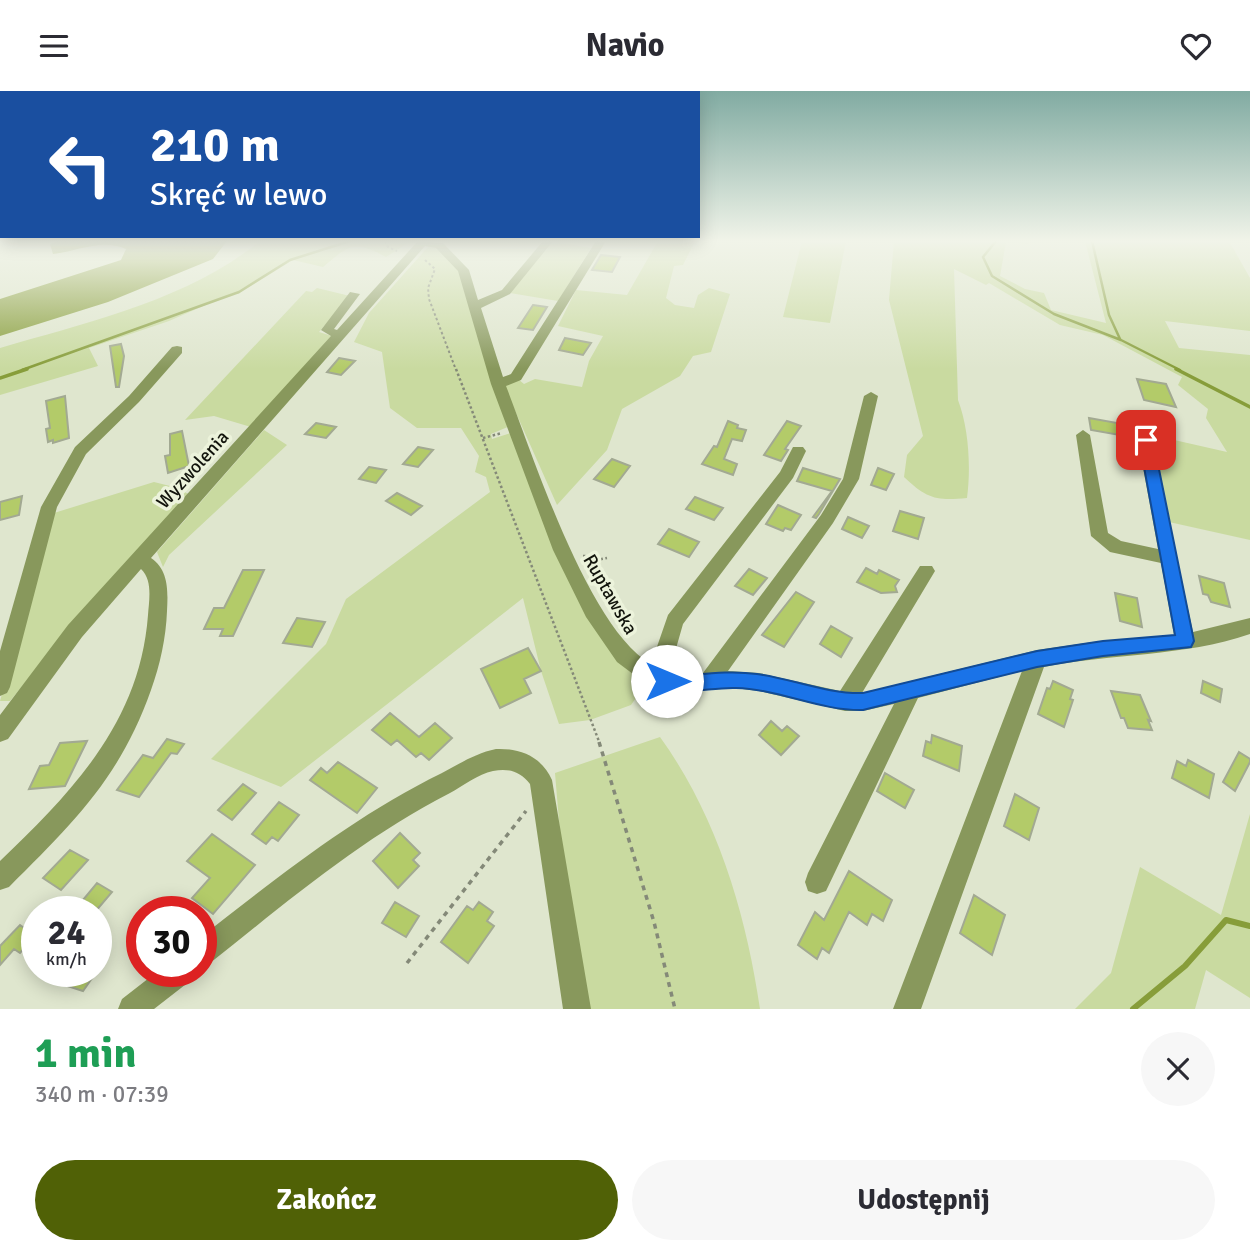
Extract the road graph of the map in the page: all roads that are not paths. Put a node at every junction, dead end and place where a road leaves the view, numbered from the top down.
1 (389, 284) edge
2 (467, 284) edge
3 (513, 284) edge
4 (574, 284) edge
5 (355, 294) dead end
6 (474, 307) junction
7 (339, 335) junction
8 (177, 350) dead end
9 (498, 384) junction
10 (871, 396) dead end
11 (1083, 435) dead end
12 (1146, 440) dead end
13 (798, 451) dead end
14 (1169, 558) junction
15 (139, 560) junction
16 (926, 572) dead end
17 (1250, 626) edge
18 (1185, 641) junction
19 (1037, 659) junction
20 (656, 677) junction
21 (709, 681) junction
22 (0, 687) edge
23 (911, 691) junction
24 (845, 702) junction
25 (1, 727) edge
26 (0, 878) edge
27 (817, 882) dead end
28 (217, 942) edge
29 (160, 987) edge
30 (132, 1009) edge
31 (577, 1009) edge
32 (906, 1009) edge

1 - 7 street, Wyzwolenia
2 - 6 street, Ruptawska
3 - 6 street
4 - 9 street
5 - 7 street
6 - 9 street, Ruptawska
7 - 15 street, Wyzwolenia
8 - 22 street
9 - 20 street, Ruptawska
10 - 21 street
11 - 14 street
12 - 14 street
13 - 20 street
14 - 18 street
15 - 25 street, Wyzwolenia
15 - 26 street
16 - 24 street
17 - 18 street, Ruptawska
18 - 19 street, Ruptawska
19 - 23 street, Ruptawska
19 - 32 street
20 - 21 street, Ruptawska
21 - 24 street, Ruptawska
23 - 24 street, Ruptawska
23 - 27 street
28 - 31 street
29 - 30 street

